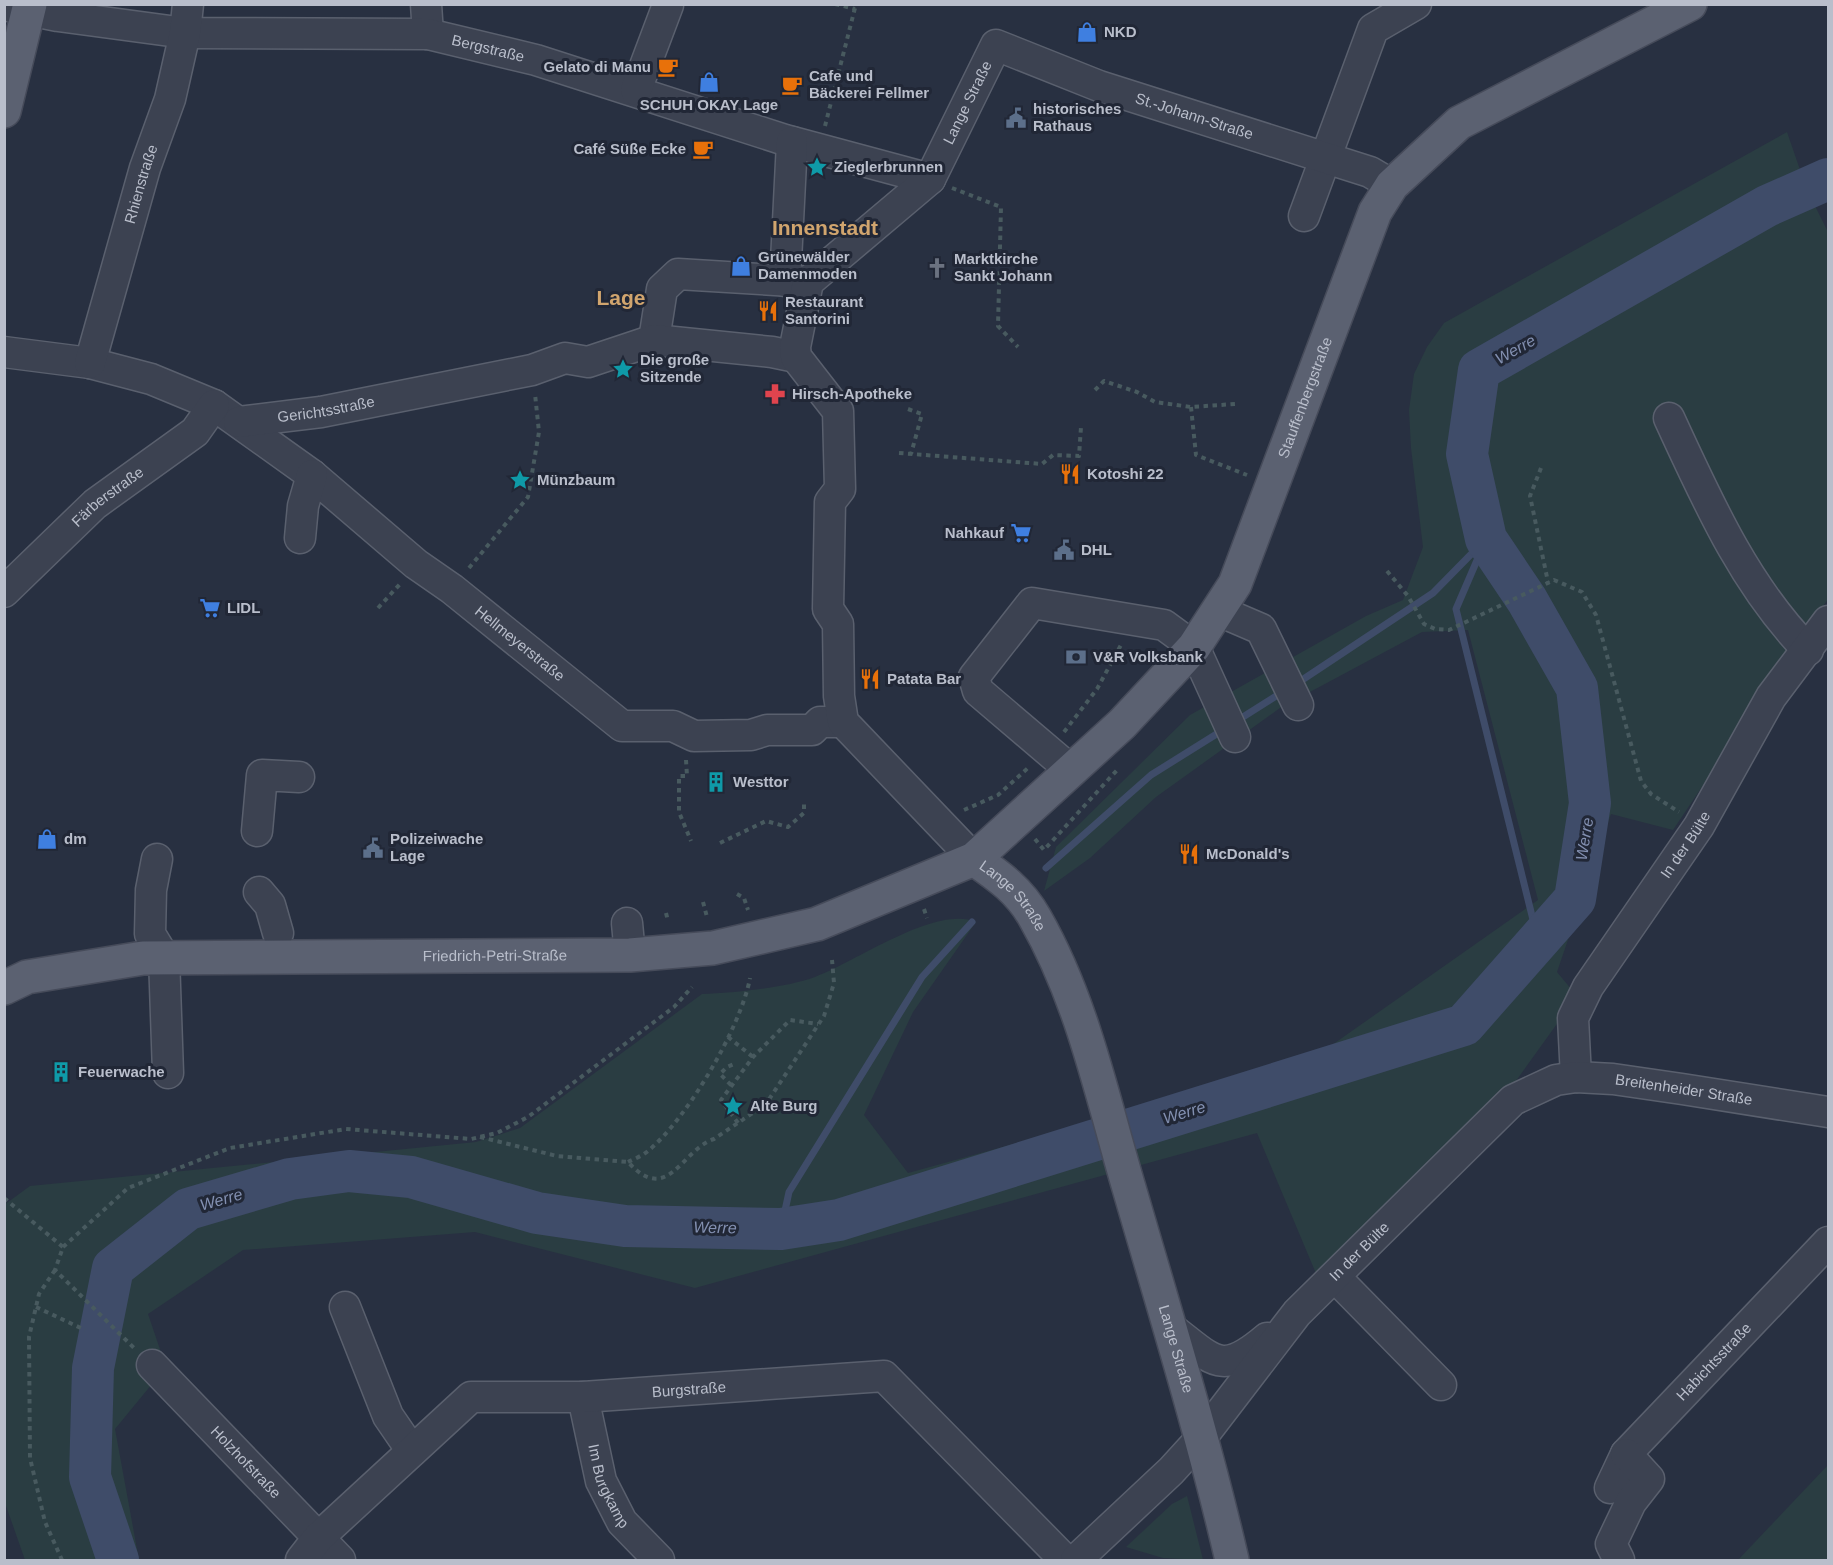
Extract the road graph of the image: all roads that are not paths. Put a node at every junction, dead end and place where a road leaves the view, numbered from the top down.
1 (1416, 4) edge
2 (1690, 4) edge
3 (668, 5) edge
4 (21, 6) edge
5 (186, 19) edge
6 (427, 19) edge
7 (996, 45) joint
8 (636, 90) junction
9 (4, 111) edge
10 (806, 146) junction
11 (1327, 157) junction
12 (930, 179) junction
13 (1392, 185) junction
14 (1304, 216) dead end
15 (789, 281) junction
16 (654, 340) junction
17 (4, 352) edge
18 (796, 357) junction
19 (90, 363) junction
20 (214, 405) junction
21 (1668, 418) dead end
22 (238, 422) junction
23 (312, 475) junction
24 (300, 538) dead end
25 (4, 592) edge
26 (1220, 611) junction
27 (1828, 621) edge
28 (1194, 647) junction
29 (1808, 650) junction
30 (1292, 693) dead end
31 (843, 722) junction
32 (1229, 725) dead end
33 (1072, 771) junction
34 (299, 777) dead end
35 (257, 831) dead end
36 (157, 858) dead end
37 (974, 859) junction
38 (259, 892) dead end
39 (627, 923) dead end
40 (278, 933) dead end
41 (630, 955) junction
42 (164, 957) junction
43 (4, 988) edge
44 (168, 1073) dead end
45 (1576, 1077) junction
46 (1538, 1087) joint
47 (1828, 1112) edge
48 (1828, 1242) edge
49 (1335, 1277) junction
50 (345, 1307) dead end
51 (1297, 1313) junction
52 (1172, 1329) junction
53 (146, 1359) road end
54 (1441, 1385) dead end
55 (583, 1397) junction
56 (1202, 1437) junction
57 (412, 1451) junction
58 (1626, 1454) junction
59 (1610, 1488) dead end
60 (319, 1537) junction
61 (301, 1560) edge
62 (340, 1560) edge
63 (659, 1560) edge
64 (1065, 1560) edge
65 (1076, 1560) edge
66 (1232, 1560) edge
67 (1619, 1560) edge

1 - 11 street
2 - 13 main road, Stauffenbergstraße
3 - 8 street
4 - 5 street, Bergstraße
4 - 9 main road
5 - 6 street, Bergstraße
5 - 19 street, Rhienstraße
6 - 8 street, Bergstraße
7 - 11 street, St.-Johann-Straße
7 - 12 street, Lange Straße
8 - 10 street, Bergstraße
10 - 12 street, Bergstraße
10 - 15 street
11 - 13 street, St.-Johann-Straße
11 - 14 street
12 - 15 street, Lange Straße
13 - 26 main road, Stauffenbergstraße
15 - 16 street
15 - 18 street
16 - 18 street, Gerichtsstraße
16 - 22 street, Gerichtsstraße
17 - 19 street
18 - 31 street
19 - 20 street
20 - 22 street
20 - 25 street, Färberstraße
21 - 29 street
22 - 23 street, Hellmeyerstraße
23 - 24 street
23 - 31 street, Hellmeyerstraße
26 - 28 main road, Stauffenbergstraße
26 - 30 street
27 - 29 street, In der Bülte
28 - 32 street
28 - 33 main road, Stauffenbergstraße
28 - 33 street
29 - 45 street, In der Bülte
31 - 37 street, Lange Straße
33 - 37 main road, Stauffenbergstraße
34 - 35 street
36 - 42 street
37 - 41 main road, Friedrich-Petri-Straße
37 - 52 main road, Lange Straße
38 - 40 street
39 - 41 street
41 - 42 main road, Friedrich-Petri-Straße
42 - 43 main road, Friedrich-Petri-Straße
42 - 44 street
45 - 46 street, Breitenheider Straße
45 - 47 street, Breitenheider Straße
46 - 49 street, In der Bülte
48 - 58 street, Habichtsstraße
49 - 51 street, In der Bülte
49 - 54 street
50 - 57 street
51 - 52 street
51 - 56 street, In der Bülte
52 - 56 main road, Lange Straße
53 - 60 street, Holzhofstraße
55 - 57 street, Burgstraße
55 - 63 street, Im Burgkamp
55 - 64 street, Burgstraße
56 - 65 street, In der Bülte
56 - 66 main road, Lange Straße
57 - 60 street, Burgstraße
58 - 59 street, Habichtsstraße
58 - 67 street
60 - 61 street, Burgstraße
60 - 62 street, Holzhofstraße

